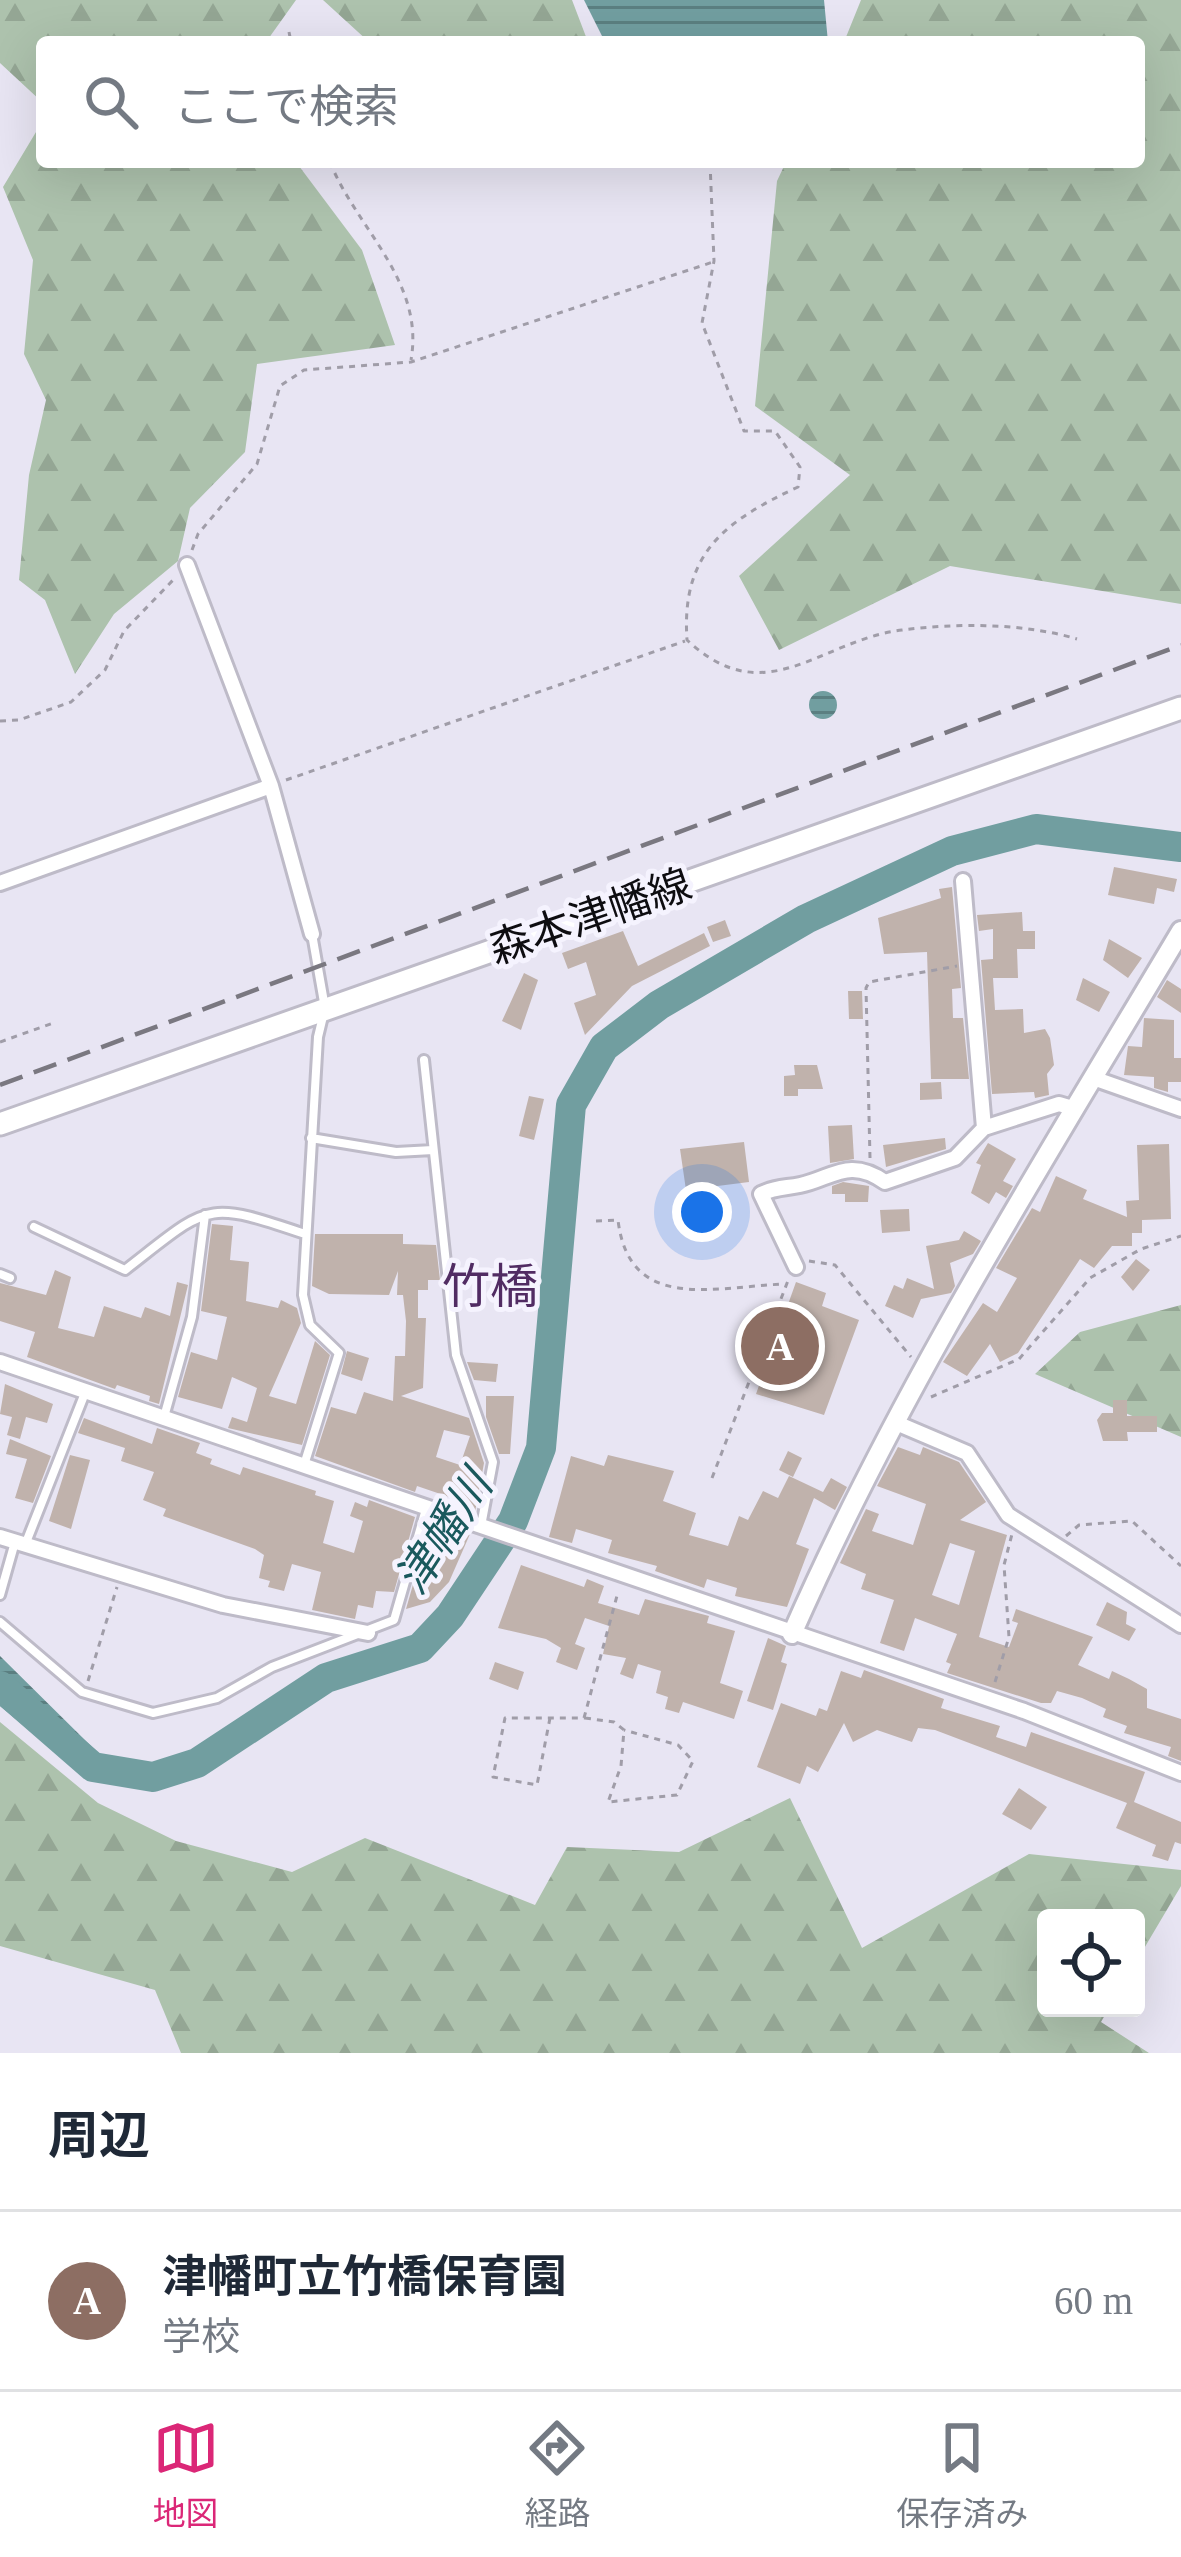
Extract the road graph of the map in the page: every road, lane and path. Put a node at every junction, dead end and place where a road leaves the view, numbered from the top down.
1 (290, 32) dead end
2 (290, 36) edge
3 (332, 168) edge
4 (710, 168) edge
5 (714, 261) junction
6 (411, 362) junction
7 (187, 565) junction
8 (1077, 639) dead end
9 (687, 640) junction
10 (1181, 708) edge
11 (0, 721) edge
12 (271, 786) junction
13 (963, 881) dead end
14 (0, 884) edge
15 (1181, 931) edge
16 (312, 934) joint
17 (970, 963) junction
18 (325, 1008) junction
19 (56, 1022) dead end
20 (0, 1042) edge
21 (424, 1060) dead end
22 (1093, 1078) junction
23 (1076, 1108) junction
24 (1181, 1109) edge
25 (0, 1124) edge
26 (984, 1128) junction
27 (311, 1138) junction
28 (433, 1150) junction
29 (870, 1172) junction
30 (205, 1214) junction
31 (596, 1222) dead end
32 (34, 1227) dead end
33 (305, 1234) junction
34 (1181, 1236) edge
35 (796, 1267) junction
36 (785, 1284) junction
37 (0, 1362) edge
38 (922, 1369) junction
39 (86, 1391) junction
40 (905, 1400) junction
41 (163, 1418) junction
42 (894, 1422) junction
43 (304, 1467) junction
44 (712, 1478) dead end
45 (426, 1509) junction
46 (1016, 1520) junction
47 (481, 1528) junction
48 (14, 1541) edge
49 (1055, 1545) junction
50 (1181, 1566) edge
51 (121, 1574) junction
52 (622, 1576) junction
53 (0, 1595) edge
54 (0, 1622) edge
55 (1181, 1625) edge
56 (368, 1633) junction
57 (792, 1634) junction
58 (84, 1693) junction
59 (990, 1699) junction
60 (550, 1718) junction
61 (584, 1718) junction
62 (625, 1730) junction
63 (1181, 1773) edge

1 - 2 path
3 - 6 path
4 - 5 path
5 - 6 path
5 - 9 path
6 - 7 path
7 - 11 path
7 - 12 street
8 - 9 path
9 - 12 path
10 - 18 main road, 森本津幡線
12 - 14 street
12 - 16 street
13 - 17 street
15 - 22 street
16 - 18 lane
17 - 26 street
17 - 29 path
18 - 25 main road, 森本津幡線
18 - 27 lane
19 - 20 path
21 - 28 lane
22 - 23 street
22 - 24 street
23 - 26 street
23 - 38 street
26 - 29 street
27 - 28 lane
27 - 33 lane
28 - 47 lane
29 - 35 street
30 - 32 lane
30 - 33 lane
30 - 41 lane
31 - 36 path
33 - 43 lane
34 - 40 path
35 - 36 path
35 - 38 path
36 - 44 path
37 - 39 street
38 - 40 street
39 - 41 street
39 - 48 lane
40 - 42 street
41 - 43 street
42 - 46 street
42 - 57 street
43 - 45 street
45 - 47 street
45 - 56 lane
46 - 49 street
46 - 59 path
47 - 52 street
48 - 51 street
48 - 53 lane
49 - 50 path
49 - 55 street
51 - 56 street
51 - 58 path
52 - 57 street
52 - 61 path
54 - 58 lane
56 - 58 lane
57 - 59 street
59 - 63 street
60 - 60 path
60 - 61 path
61 - 62 path
62 - 62 path

